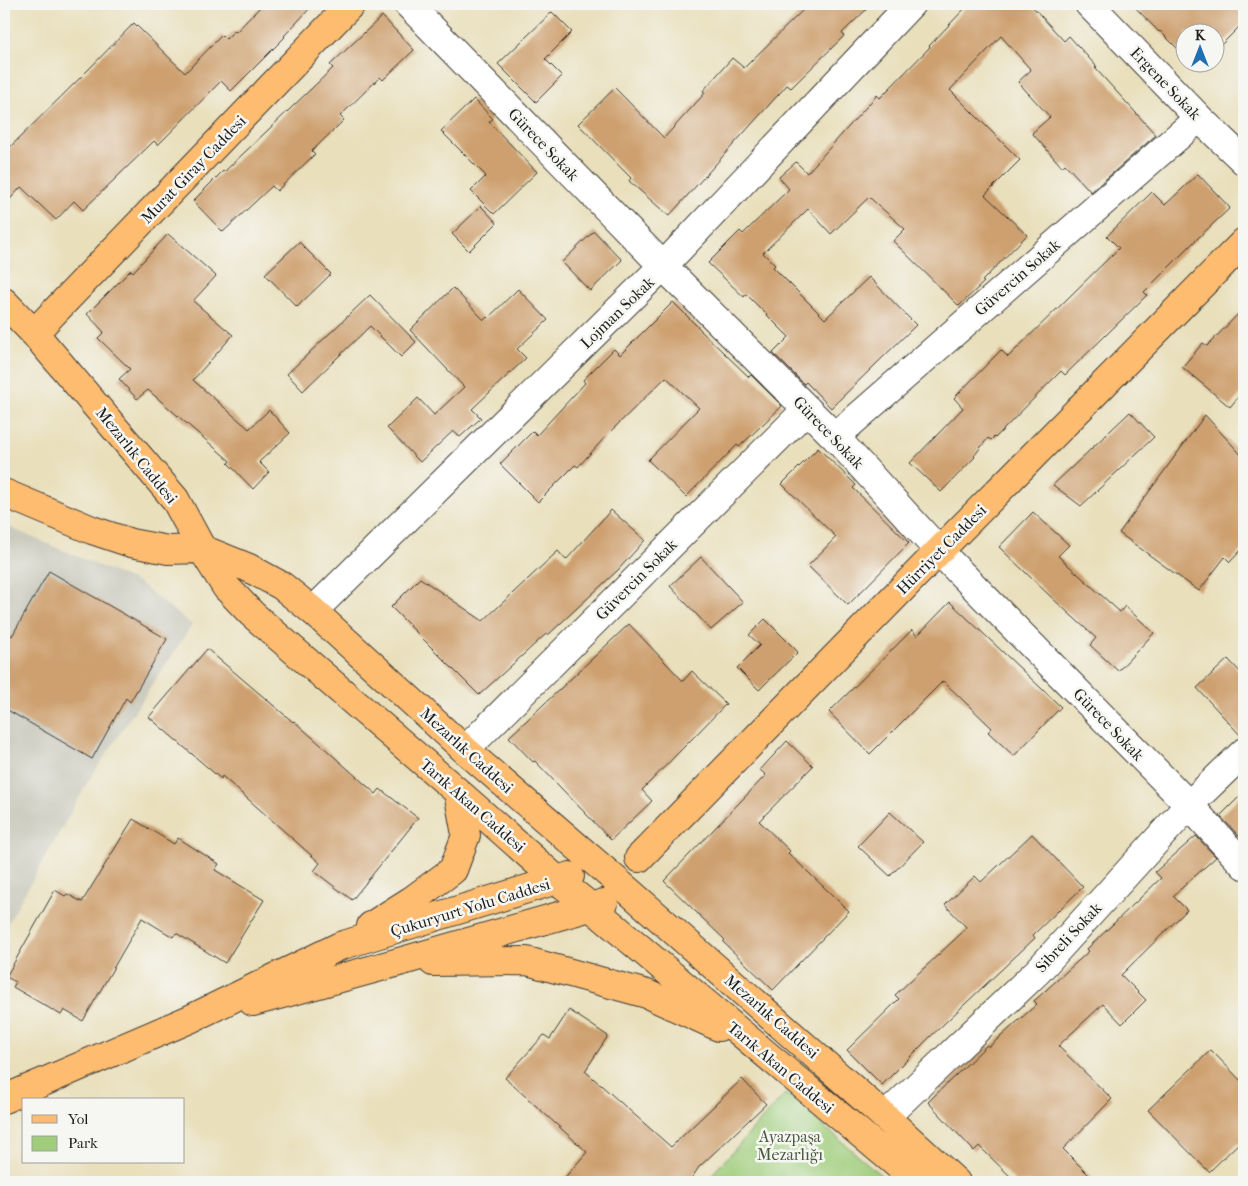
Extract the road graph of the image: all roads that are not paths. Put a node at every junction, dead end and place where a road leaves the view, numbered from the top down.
1 (351, 4) edge
2 (408, 4) edge
3 (911, 4) edge
4 (1090, 4) edge
5 (1199, 118) junction
6 (1244, 162) edge
7 (1244, 242) edge
8 (664, 266) junction
9 (4, 302) edge
10 (34, 333) junction
11 (807, 409) junction
12 (835, 436) junction
13 (4, 492) edge
14 (202, 549) junction
15 (939, 551) junction
16 (313, 610) junction
17 (465, 750) junction
18 (1244, 752) edge
19 (458, 792) junction
20 (1189, 805) junction
21 (639, 858) junction
22 (599, 866) junction
23 (1244, 866) edge
24 (557, 880) junction
25 (632, 894) junction
26 (591, 907) junction
27 (340, 946) junction
28 (399, 962) junction
29 (190, 1019) junction
30 (750, 1041) junction
31 (4, 1099) edge
32 (885, 1116) junction
33 (918, 1182) edge
34 (956, 1182) edge

1 - 10 main road, Murat Giray Caddesi
2 - 8 street, Gürece Sokak
3 - 8 street, Lojman Sokak
4 - 5 street, Ergene Sokak
5 - 6 street, Ergene Sokak
5 - 12 street, Güvercin Sokak
7 - 15 main road, Hürriyet Caddesi
8 - 11 street, Gürece Sokak
8 - 16 street, Lojman Sokak
9 - 10 main road, Mezarlık Caddesi
10 - 14 main road, Mezarlık Caddesi
11 - 12 street, Gürece Sokak
11 - 17 street, Güvercin Sokak
12 - 15 street, Gürece Sokak
13 - 14 main road
14 - 16 main road, Mezarlık Caddesi
14 - 19 main road, Tarık Akan Caddesi
15 - 20 street, Gürece Sokak
15 - 21 main road, Hürriyet Caddesi
16 - 17 main road, Mezarlık Caddesi
17 - 22 main road, Mezarlık Caddesi
18 - 20 street, Sibreli Sokak
19 - 24 main road, Tarık Akan Caddesi
19 - 27 main road, Çukuryurt Yolu Caddesi
20 - 23 street, Gürece Sokak
20 - 32 street, Sibreli Sokak
21 - 22 main road, Çukuryurt Yolu Caddesi
21 - 25 main road
22 - 24 main road, Çukuryurt Yolu Caddesi
22 - 25 main road, Mezarlık Caddesi
24 - 26 main road, Tarık Akan Caddesi
24 - 27 main road, Çukuryurt Yolu Caddesi
25 - 26 main road, Çukuryurt Yolu Caddesi
25 - 32 main road, Mezarlık Caddesi
26 - 28 main road, Çukuryurt Yolu Caddesi
26 - 30 main road, Tarık Akan Caddesi
27 - 29 main road, Çukuryurt Yolu Caddesi
28 - 29 main road, Çukuryurt Yolu Caddesi
28 - 30 main road, Çukuryurt Yolu Caddesi
29 - 31 main road, Çukuryurt Yolu Caddesi
30 - 33 main road, Tarık Akan Caddesi
32 - 34 main road, Mezarlık Caddesi

